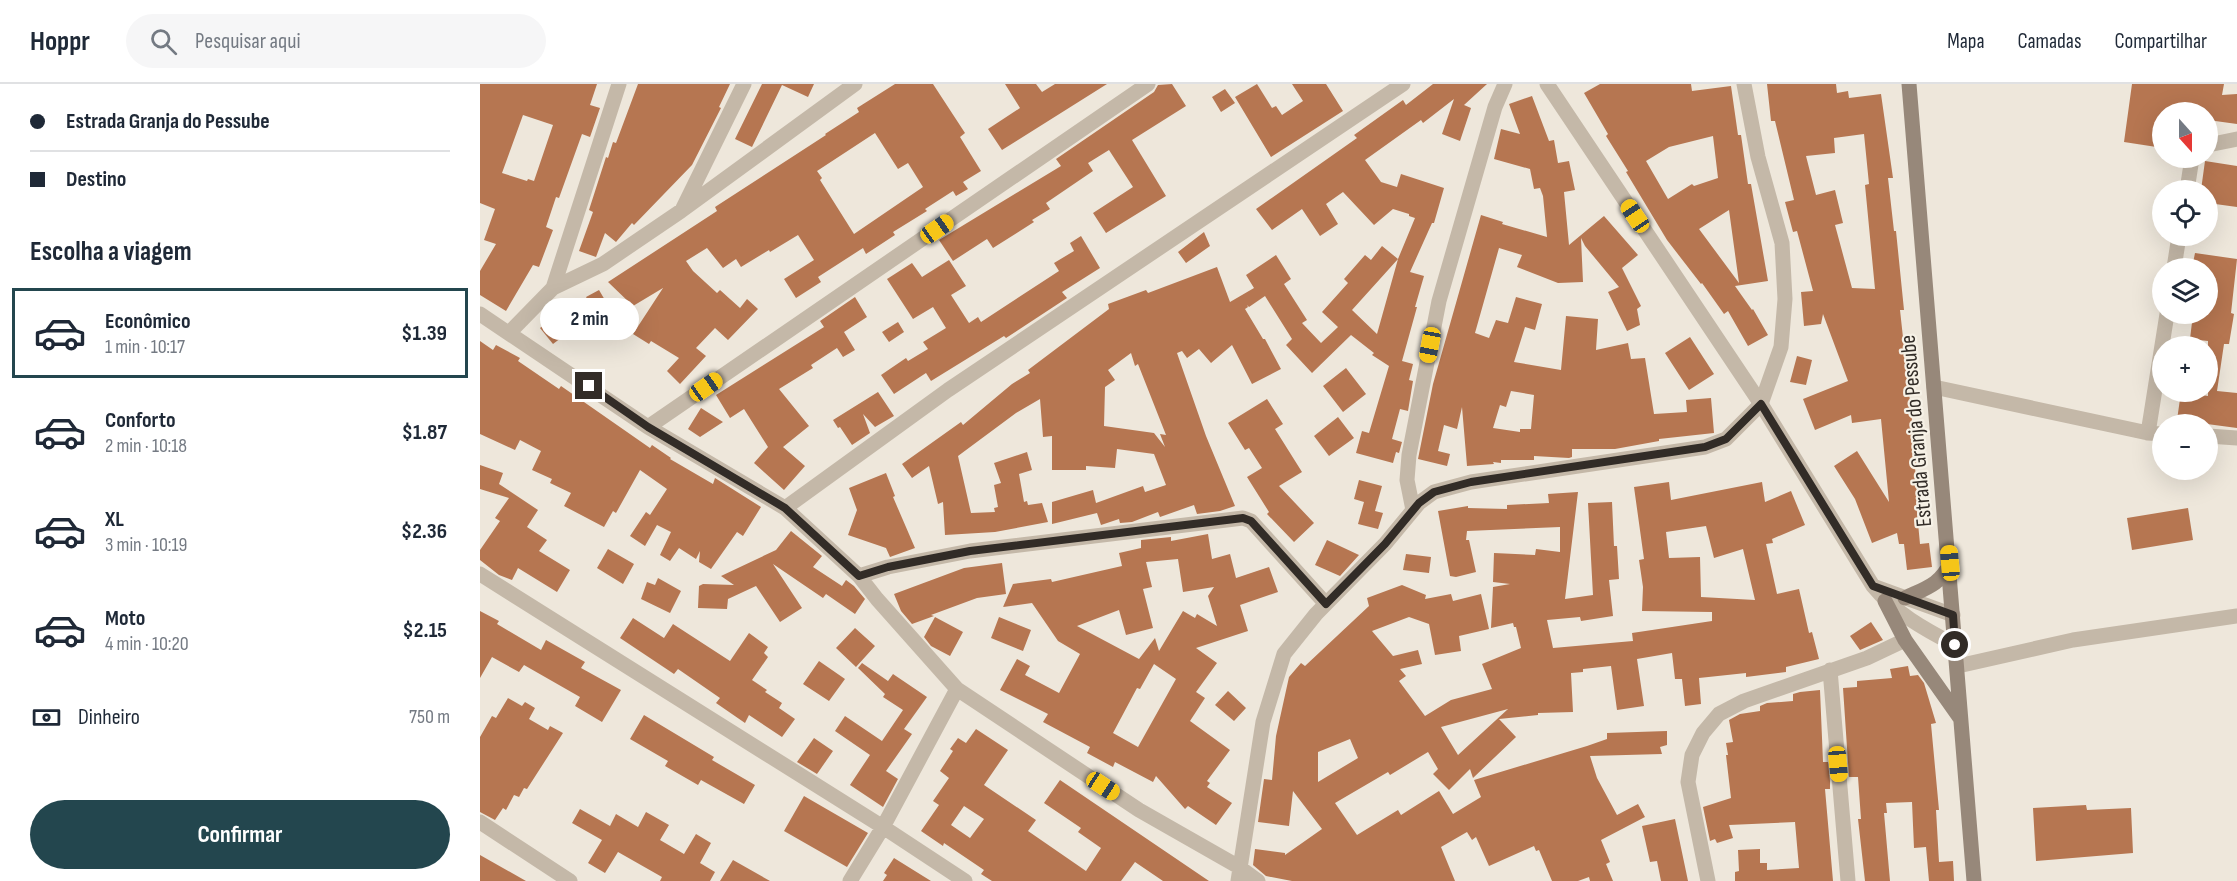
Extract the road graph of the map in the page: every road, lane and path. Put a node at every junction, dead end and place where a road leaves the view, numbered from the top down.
1 (619, 84) edge
2 (744, 84) edge
3 (855, 84) edge
4 (1148, 84) edge
5 (1403, 84) edge
6 (1505, 84) edge
7 (1547, 84) edge
8 (1744, 84) edge
9 (1909, 84) edge
10 (2237, 139) edge
11 (2218, 143) edge
12 (681, 211) junction
13 (553, 288) junction
14 (480, 314) edge
15 (2166, 324) edge
16 (509, 333) junction
17 (1934, 387) junction
18 (1761, 404) junction
19 (2158, 414) edge
20 (648, 427) junction
21 (2152, 432) edge
22 (2218, 437) edge
23 (2237, 438) edge
24 (785, 508) junction
25 (1413, 510) junction
26 (1950, 563) junction
27 (480, 574) edge
28 (859, 576) junction
29 (1873, 586) junction
30 (1905, 598) junction
31 (1885, 601) junction
32 (1326, 604) junction
33 (1953, 615) junction
34 (2237, 616) edge
35 (1905, 640) junction
36 (1955, 645) junction
37 (1958, 666) junction
38 (1830, 669) junction
39 (957, 689) junction
40 (1960, 718) junction
41 (480, 822) edge
42 (883, 827) junction
43 (1238, 874) edge
44 (570, 881) edge
45 (850, 881) edge
46 (965, 881) edge
47 (1258, 881) edge
48 (1708, 881) edge
49 (1848, 881) edge
50 (1974, 881) edge

1 - 13 street
2 - 12 street
3 - 12 street
4 - 20 street
5 - 24 street
6 - 25 street
7 - 18 street
8 - 18 street
9 - 17 main road, Estrada Granja do Pessube
10 - 11 street
12 - 13 street
13 - 16 street
14 - 16 street
15 - 19 street
16 - 20 street
17 - 21 street
17 - 26 main road, Estrada Granja do Pessube
18 - 25 street
18 - 29 street
20 - 24 street
22 - 23 street
24 - 28 street
25 - 32 street
26 - 30 main road
26 - 33 main road, Estrada Granja do Pessube
27 - 42 street
28 - 32 street
28 - 39 street
29 - 30 street
29 - 31 street
30 - 33 street
31 - 35 main road
31 - 36 street
32 - 43 street
33 - 36 main road, Estrada Granja do Pessube
34 - 37 street
35 - 38 street
35 - 40 main road
36 - 37 main road, Estrada Granja do Pessube
37 - 40 main road, Estrada Granja do Pessube
38 - 48 street
38 - 49 street
39 - 42 street
39 - 43 street
40 - 50 main road, Estrada Granja do Pessube
41 - 44 street
42 - 45 street
42 - 46 street
43 - 47 street

